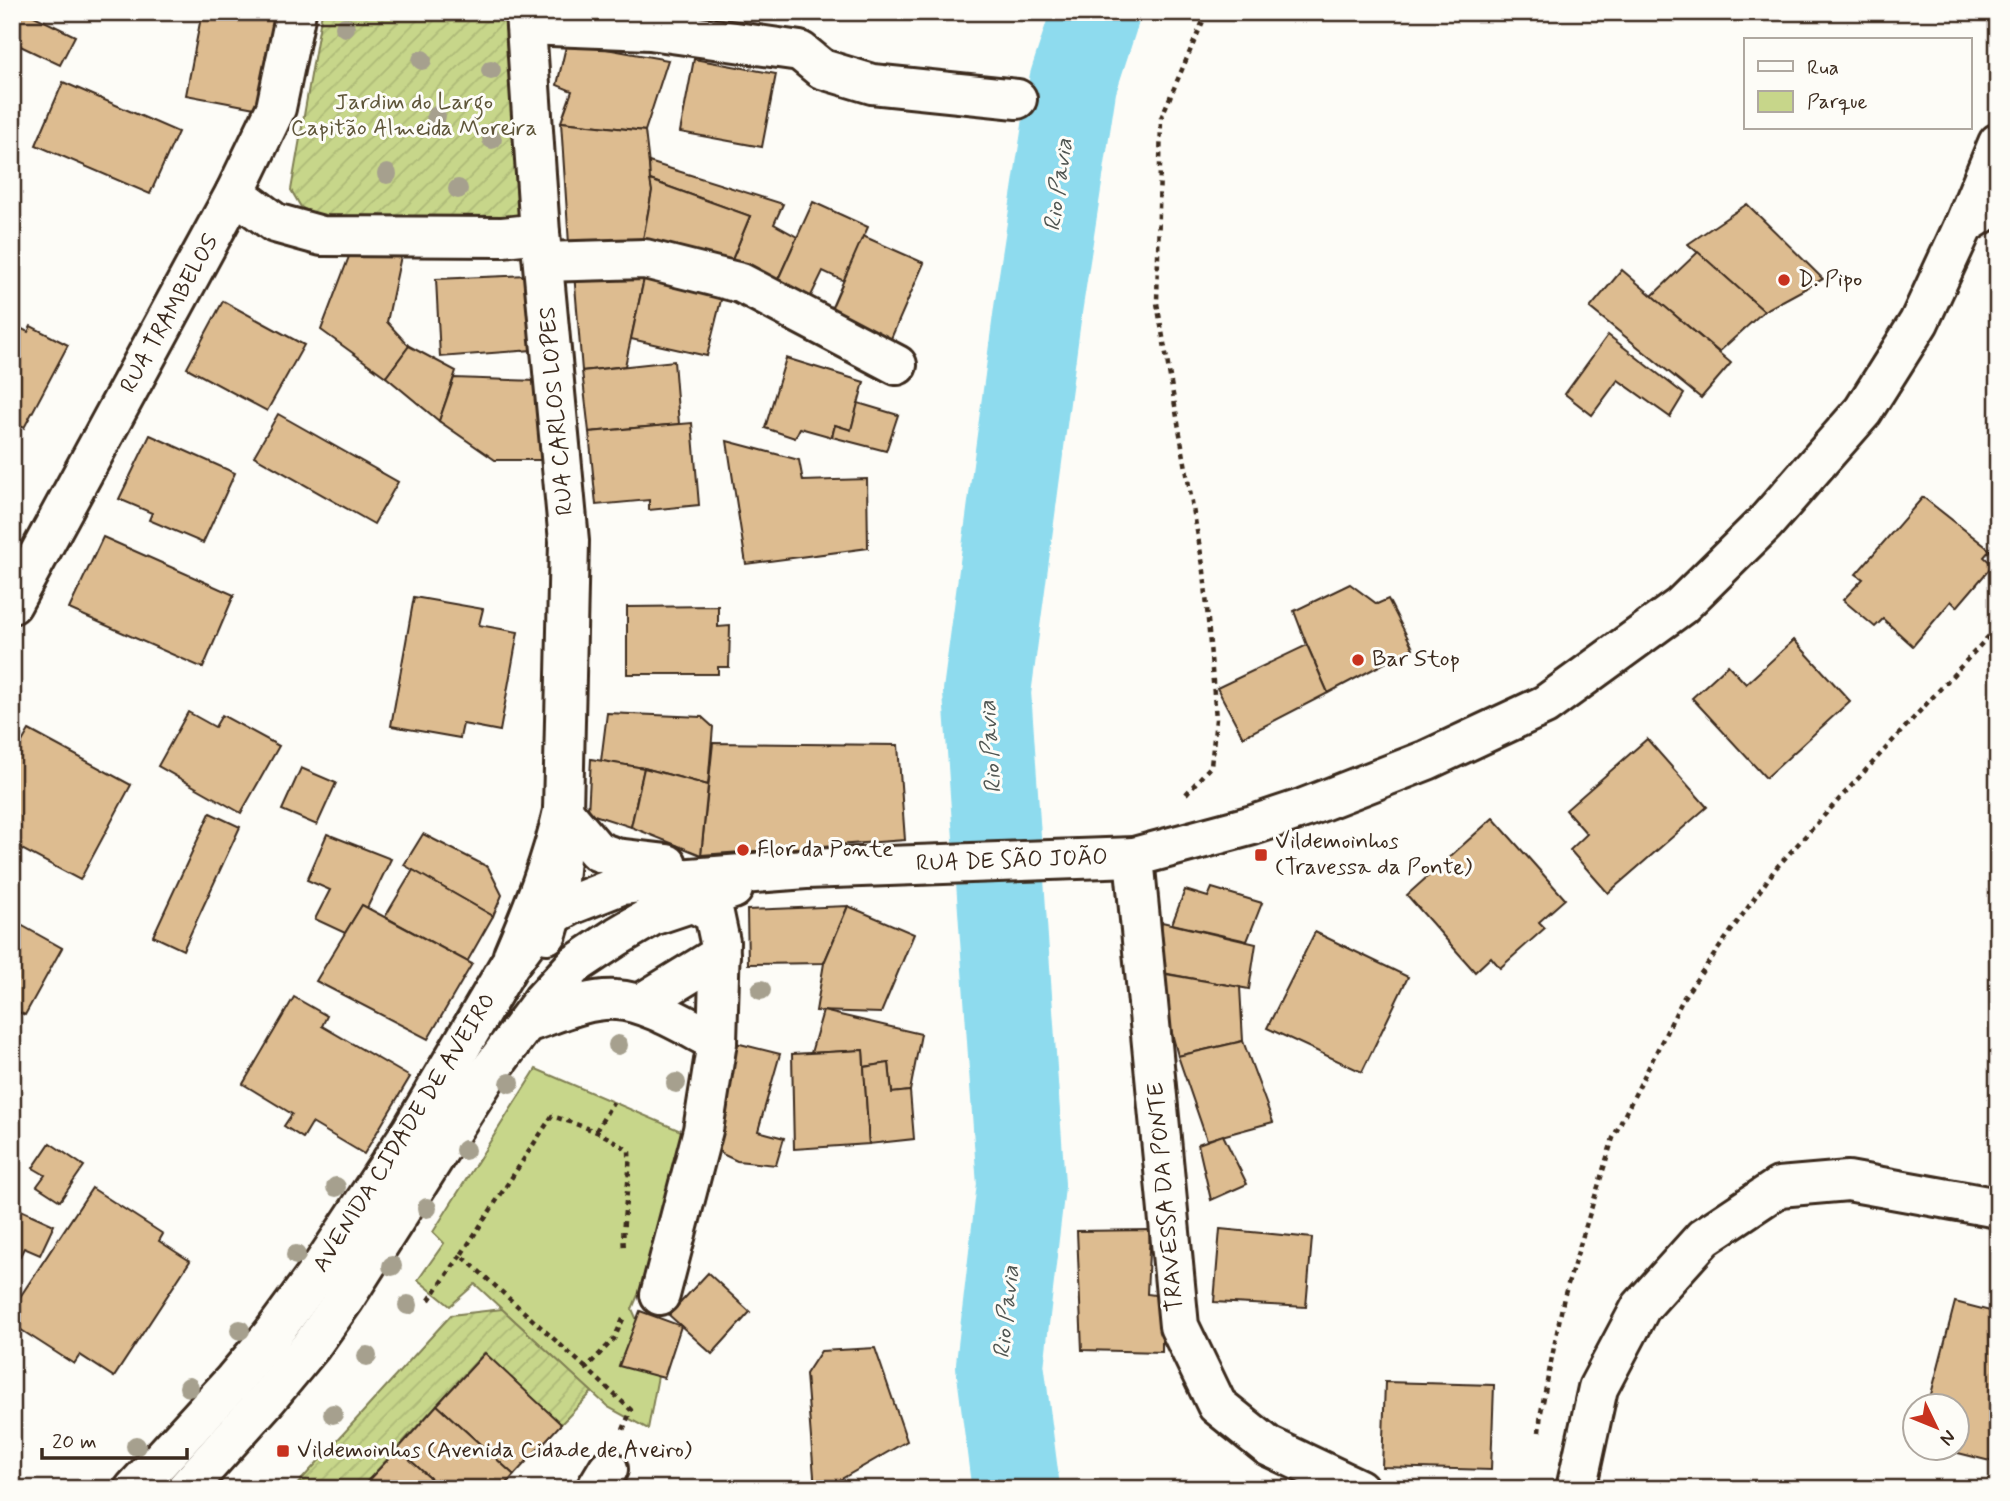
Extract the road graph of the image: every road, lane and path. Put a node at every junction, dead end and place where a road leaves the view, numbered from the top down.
1 (296, 12) edge
2 (1207, 12) edge
3 (526, 19) edge
4 (1017, 99) dead end
5 (1998, 144) edge
6 (235, 193) junction
7 (1998, 203) edge
8 (1964, 225) junction
9 (542, 248) junction
10 (897, 365) dead end
11 (12, 604) edge
12 (1998, 626) edge
13 (1185, 796) dead end
14 (563, 811) junction
15 (1116, 857) junction
16 (806, 869) junction
17 (692, 902) junction
18 (553, 915) junction
19 (720, 955) junction
20 (509, 965) junction
21 (640, 1004) junction
22 (526, 1023) junction
23 (718, 1042) junction
24 (487, 1075) junction
25 (613, 1102) dead end
26 (596, 1131) junction
27 (1998, 1208) edge
28 (461, 1255) junction
29 (626, 1259) dead end
30 (429, 1300) dead end
31 (644, 1303) joint
32 (586, 1368) junction
33 (1539, 1438) dead end
34 (602, 1479) edge
35 (134, 1489) edge
36 (186, 1489) edge
37 (1359, 1489) edge
38 (1576, 1489) edge

1 - 6 street, RUA TRAMBELOS
2 - 13 path
3 - 4 street
3 - 9 street, RUA CARLOS LOPES
5 - 8 street, RUA DE SÃO JOÃO
6 - 9 street
6 - 11 street, RUA TRAMBELOS
7 - 8 street
8 - 15 street, RUA DE SÃO JOÃO
9 - 10 street
9 - 14 street, RUA CARLOS LOPES
12 - 33 path
14 - 16 street
14 - 18 street, AVENIDA CIDADE DE AVEIRO
14 - 20 street, AVENIDA CIDADE DE AVEIRO
15 - 16 street, RUA DE SÃO JOÃO
15 - 37 street, TRAVESSA DA PONTE
16 - 17 street, AVENIDA CIDADE DE AVEIRO
16 - 18 street, AVENIDA CIDADE DE AVEIRO
17 - 19 street
17 - 22 street, AVENIDA CIDADE DE AVEIRO
18 - 20 street, AVENIDA CIDADE DE AVEIRO
18 - 24 street, AVENIDA CIDADE DE AVEIRO
19 - 21 street
19 - 23 street
20 - 35 street, AVENIDA CIDADE DE AVEIRO
21 - 22 street
21 - 23 street
22 - 24 street, AVENIDA CIDADE DE AVEIRO
23 - 31 street
24 - 36 street, AVENIDA CIDADE DE AVEIRO
25 - 26 path
26 - 28 path
26 - 29 path
27 - 38 street
28 - 30 path
28 - 32 path
31 - 32 path
32 - 34 path

